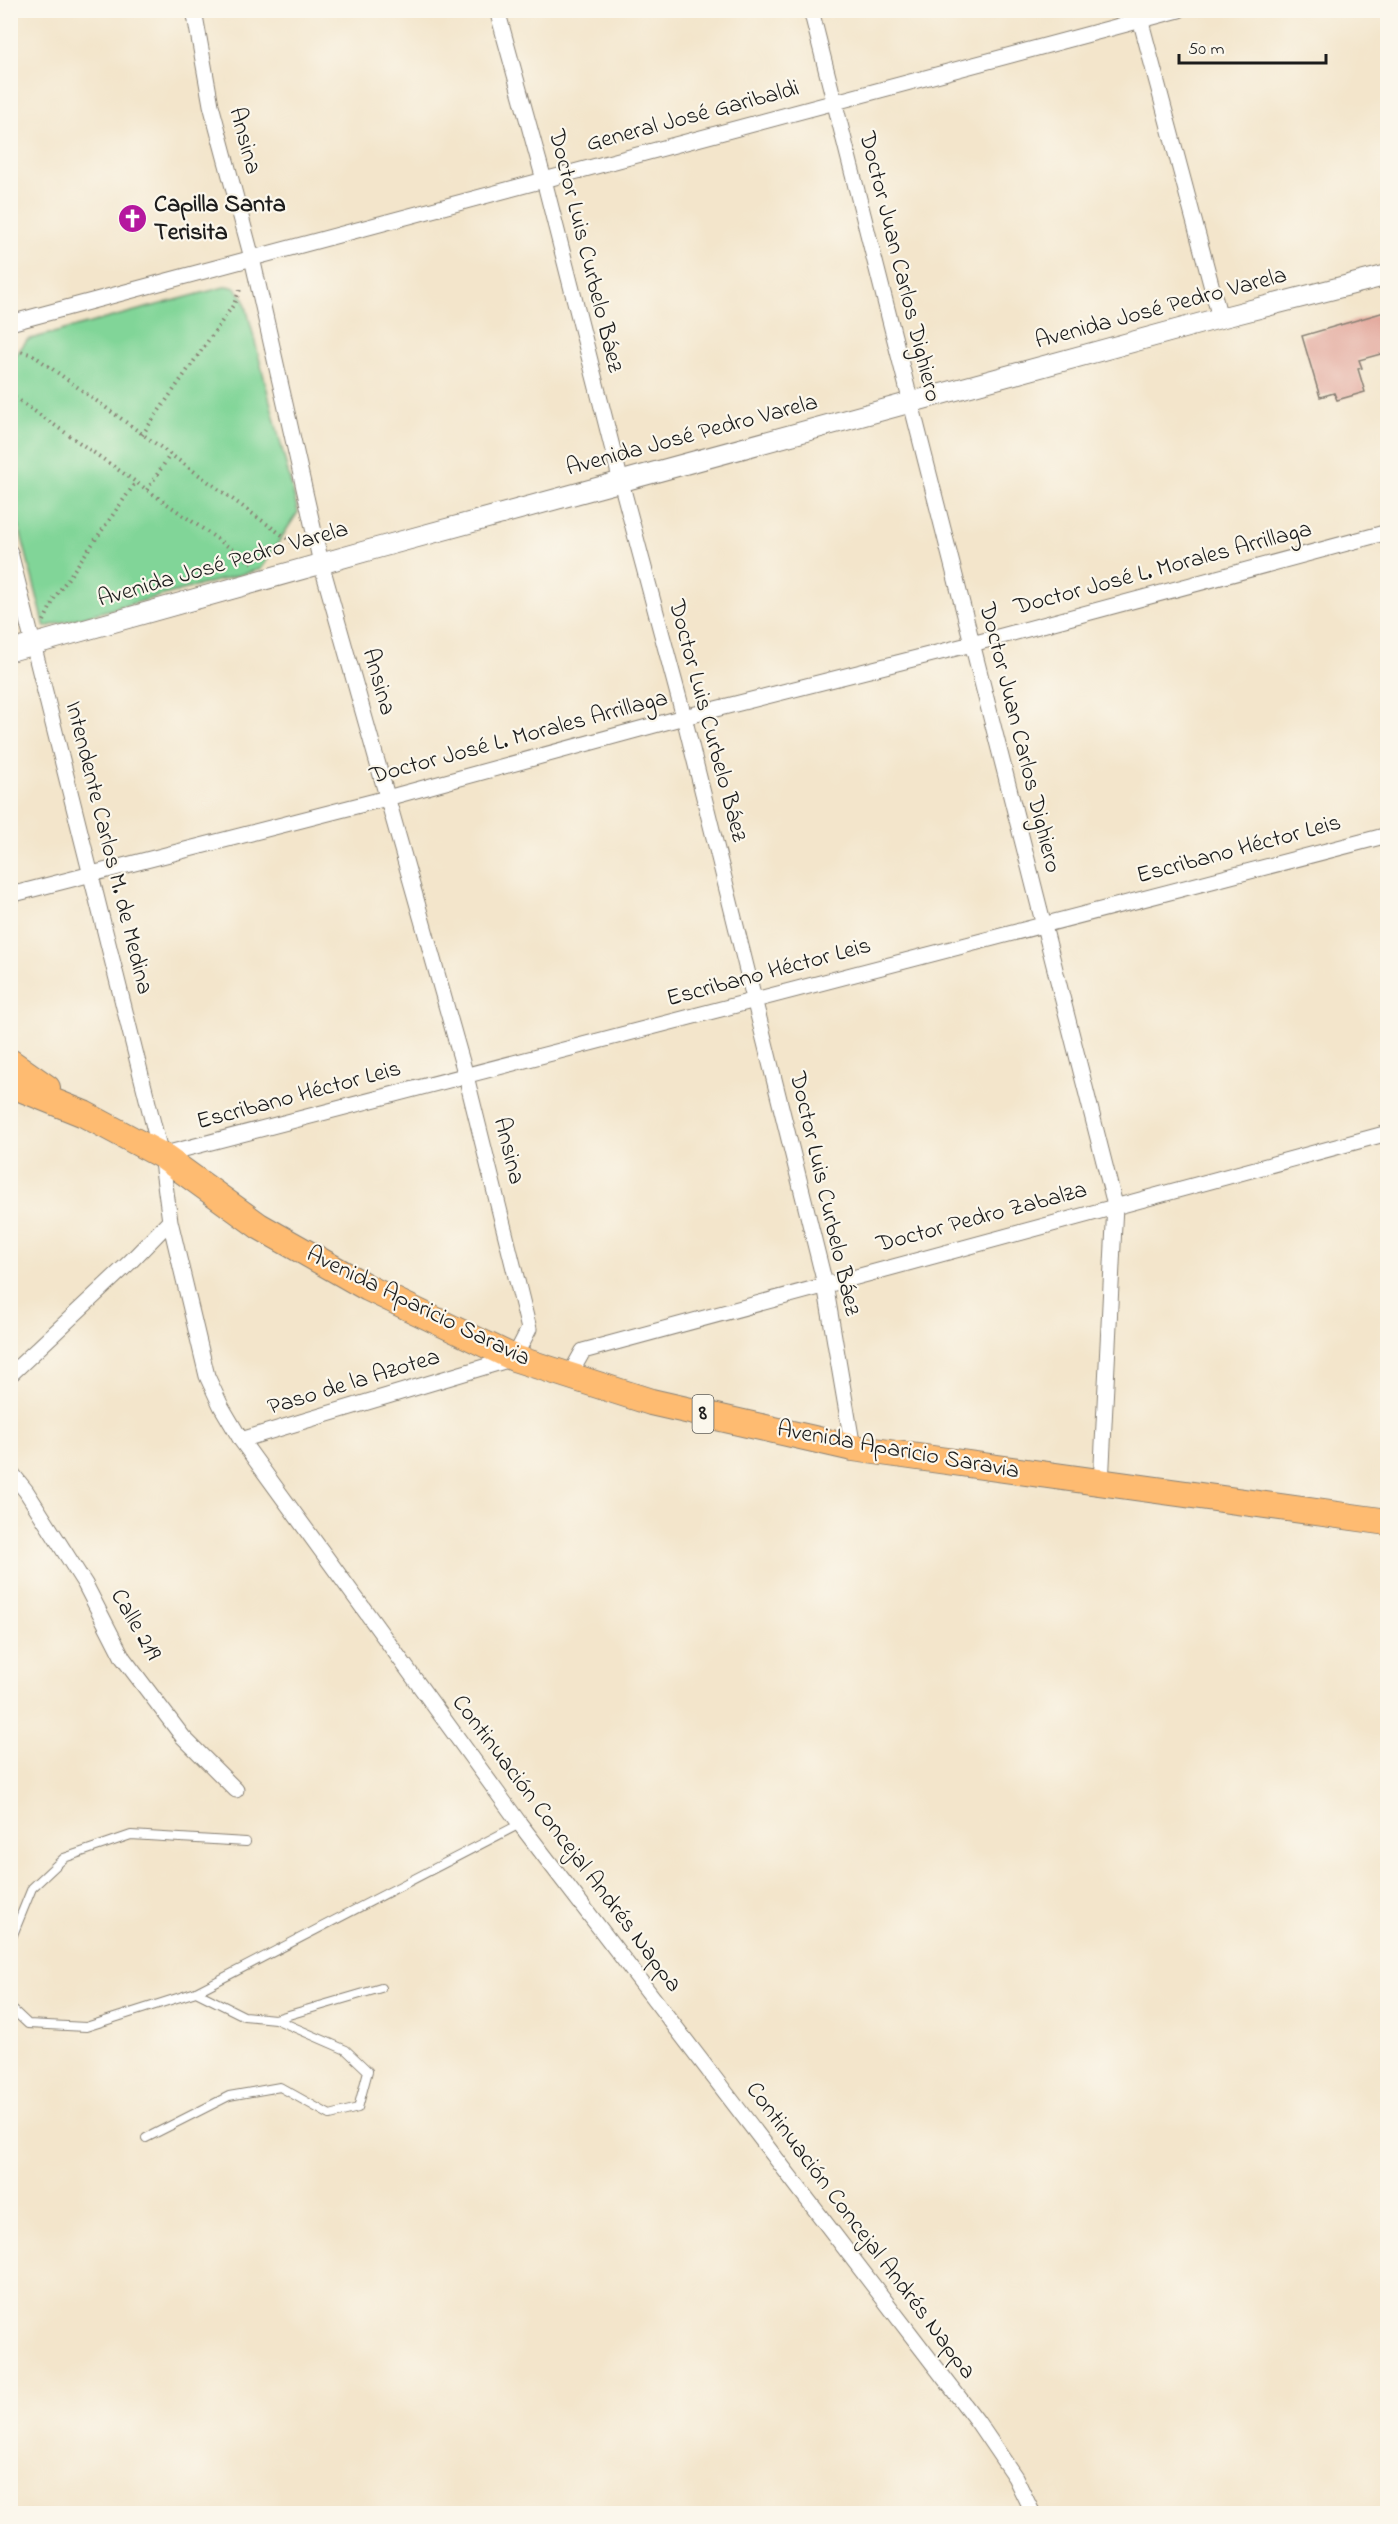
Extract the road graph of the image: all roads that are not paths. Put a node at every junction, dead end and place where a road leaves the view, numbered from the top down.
1 (194, 10) edge
2 (497, 10) edge
3 (811, 10) edge
4 (1179, 10) edge
5 (1139, 16) edge
6 (834, 102) junction
7 (544, 180) junction
8 (252, 258) junction
9 (1388, 275) edge
10 (1220, 318) junction
11 (10, 323) edge
12 (911, 403) junction
13 (621, 482) junction
14 (1388, 532) edge
15 (10, 552) edge
16 (321, 563) junction
17 (34, 644) junction
18 (972, 645) junction
19 (10, 651) edge
20 (684, 717) junction
21 (387, 798) junction
22 (1388, 835) edge
23 (91, 874) junction
24 (10, 895) edge
25 (1043, 925) junction
26 (755, 1000) junction
27 (10, 1062) edge
28 (466, 1076) junction
29 (10, 1084) edge
30 (84, 1114) junction
31 (1388, 1133) edge
32 (161, 1155) junction
33 (1115, 1205) junction
34 (170, 1221) junction
35 (825, 1284) junction
36 (514, 1358) junction
37 (10, 1375) edge
38 (569, 1376) junction
39 (241, 1440) junction
40 (853, 1448) junction
41 (10, 1471) edge
42 (1101, 1484) junction
43 (1388, 1522) edge
44 (236, 1790) dead end
45 (520, 1824) junction
46 (246, 1842) dead end
47 (10, 1942) edge
48 (381, 1988) dead end
49 (196, 1992) junction
50 (10, 2007) edge
51 (275, 2019) junction
52 (146, 2138) dead end
53 (1033, 2514) edge

1 - 8 street, Ansina
2 - 7 street, Doctor Luis Curbelo Báez
3 - 6 street, Doctor Juan Carlos Dighiero
4 - 5 street, General José Garibaldi
5 - 6 street, General José Garibaldi
5 - 10 street
6 - 7 street, General José Garibaldi
6 - 12 street, Doctor Juan Carlos Dighiero
7 - 8 street, General José Garibaldi
7 - 13 street, Doctor Luis Curbelo Báez
8 - 11 street, General José Garibaldi
8 - 16 street, Ansina
9 - 10 street, Avenida José Pedro Varela
10 - 12 street, Avenida José Pedro Varela
12 - 13 street, Avenida José Pedro Varela
12 - 18 street, Doctor Juan Carlos Dighiero
13 - 16 street, Avenida José Pedro Varela
13 - 20 street, Doctor Luis Curbelo Báez
14 - 18 street, Doctor José L. Morales Arrillaga
15 - 17 street, Intendente Carlos M. de Medina
16 - 17 street, Avenida José Pedro Varela
16 - 21 street, Ansina
17 - 19 street, Avenida José Pedro Varela
17 - 23 street, Intendente Carlos M. de Medina
18 - 20 street, Doctor José L. Morales Arrillaga
18 - 25 street, Doctor Juan Carlos Dighiero
20 - 21 street, Doctor José L. Morales Arrillaga
20 - 26 street, Doctor Luis Curbelo Báez
21 - 23 street, Doctor José L. Morales Arrillaga
21 - 28 street, Ansina
22 - 25 street, Escribano Héctor Leis
23 - 24 street, Doctor José L. Morales Arrillaga
23 - 32 street, Intendente Carlos M. de Medina
25 - 26 street, Escribano Héctor Leis
25 - 33 street, Doctor Juan Carlos Dighiero
26 - 28 street, Escribano Héctor Leis
26 - 35 street, Doctor Luis Curbelo Báez
27 - 30 highway, Avenida Aparicio Saravia / 8
28 - 32 street, Escribano Héctor Leis
28 - 36 street, Ansina
29 - 30 highway, Avenida Aparicio Saravia / 8
30 - 32 highway, Avenida Aparicio Saravia / 8
31 - 33 street, Doctor Pedro Zabalza
32 - 34 street, Continuación Concejal Andrés Nappa
32 - 36 highway, Avenida Aparicio Saravia / 8
33 - 35 street, Doctor Pedro Zabalza
33 - 42 street, Doctor Juan Carlos Dighiero
34 - 37 street
34 - 39 street, Continuación Concejal Andrés Nappa
35 - 38 street, Doctor Pedro Zabalza
35 - 40 street, Doctor Luis Curbelo Báez
36 - 38 highway, Avenida Aparicio Saravia / 8
36 - 39 street, Paso de la Azotea
38 - 40 highway, Avenida Aparicio Saravia / 8
39 - 45 street, Continuación Concejal Andrés Nappa
40 - 42 highway, Avenida Aparicio Saravia / 8
41 - 44 street, Calle 219
42 - 43 highway, Avenida Aparicio Saravia / 8
45 - 49 lane
45 - 53 street, Continuación Concejal Andrés Nappa
46 - 47 lane
48 - 51 lane
49 - 50 lane
49 - 51 lane
51 - 52 lane

